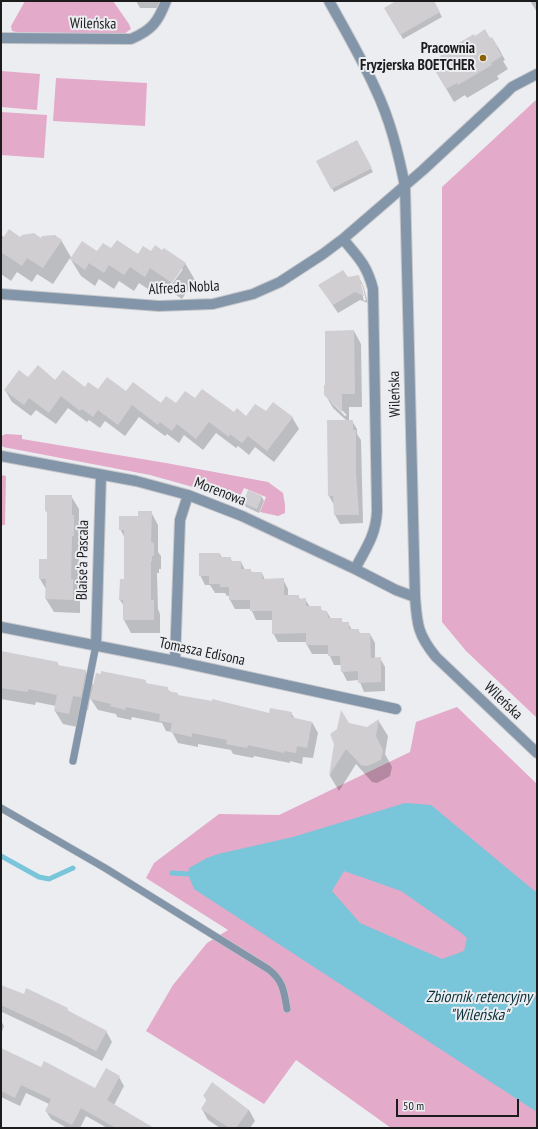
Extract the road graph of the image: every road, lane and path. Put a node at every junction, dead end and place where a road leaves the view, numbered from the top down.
1 (166, 1) edge
2 (329, 1) edge
3 (1, 38) edge
4 (537, 74) edge
5 (405, 186) junction
6 (342, 238) junction
7 (1, 294) edge
8 (1, 456) edge
9 (101, 475) junction
10 (188, 495) junction
11 (355, 569) junction
12 (415, 597) junction
13 (1, 627) edge
14 (96, 645) junction
15 (175, 661) junction
16 (396, 710) dead end
17 (537, 753) edge
18 (73, 761) dead end
19 (1, 808) edge
20 (287, 1009) dead end

1 - 3 street, Wileńska
2 - 5 street, Wileńska
4 - 5 street, Alfreda Nobla
5 - 6 street, Alfreda Nobla
5 - 12 street, Wileńska
6 - 7 street, Alfreda Nobla
6 - 11 street, Wileńska
8 - 9 street, Morenowa
9 - 10 street, Morenowa
9 - 14 street, Blaise'a Pascala
10 - 11 street, Morenowa
10 - 15 street
11 - 12 street, Morenowa
12 - 17 street, Wileńska
13 - 14 street, Tomasza Edisona
14 - 15 street, Tomasza Edisona
14 - 18 lane
15 - 16 street, Tomasza Edisona
19 - 20 lane

